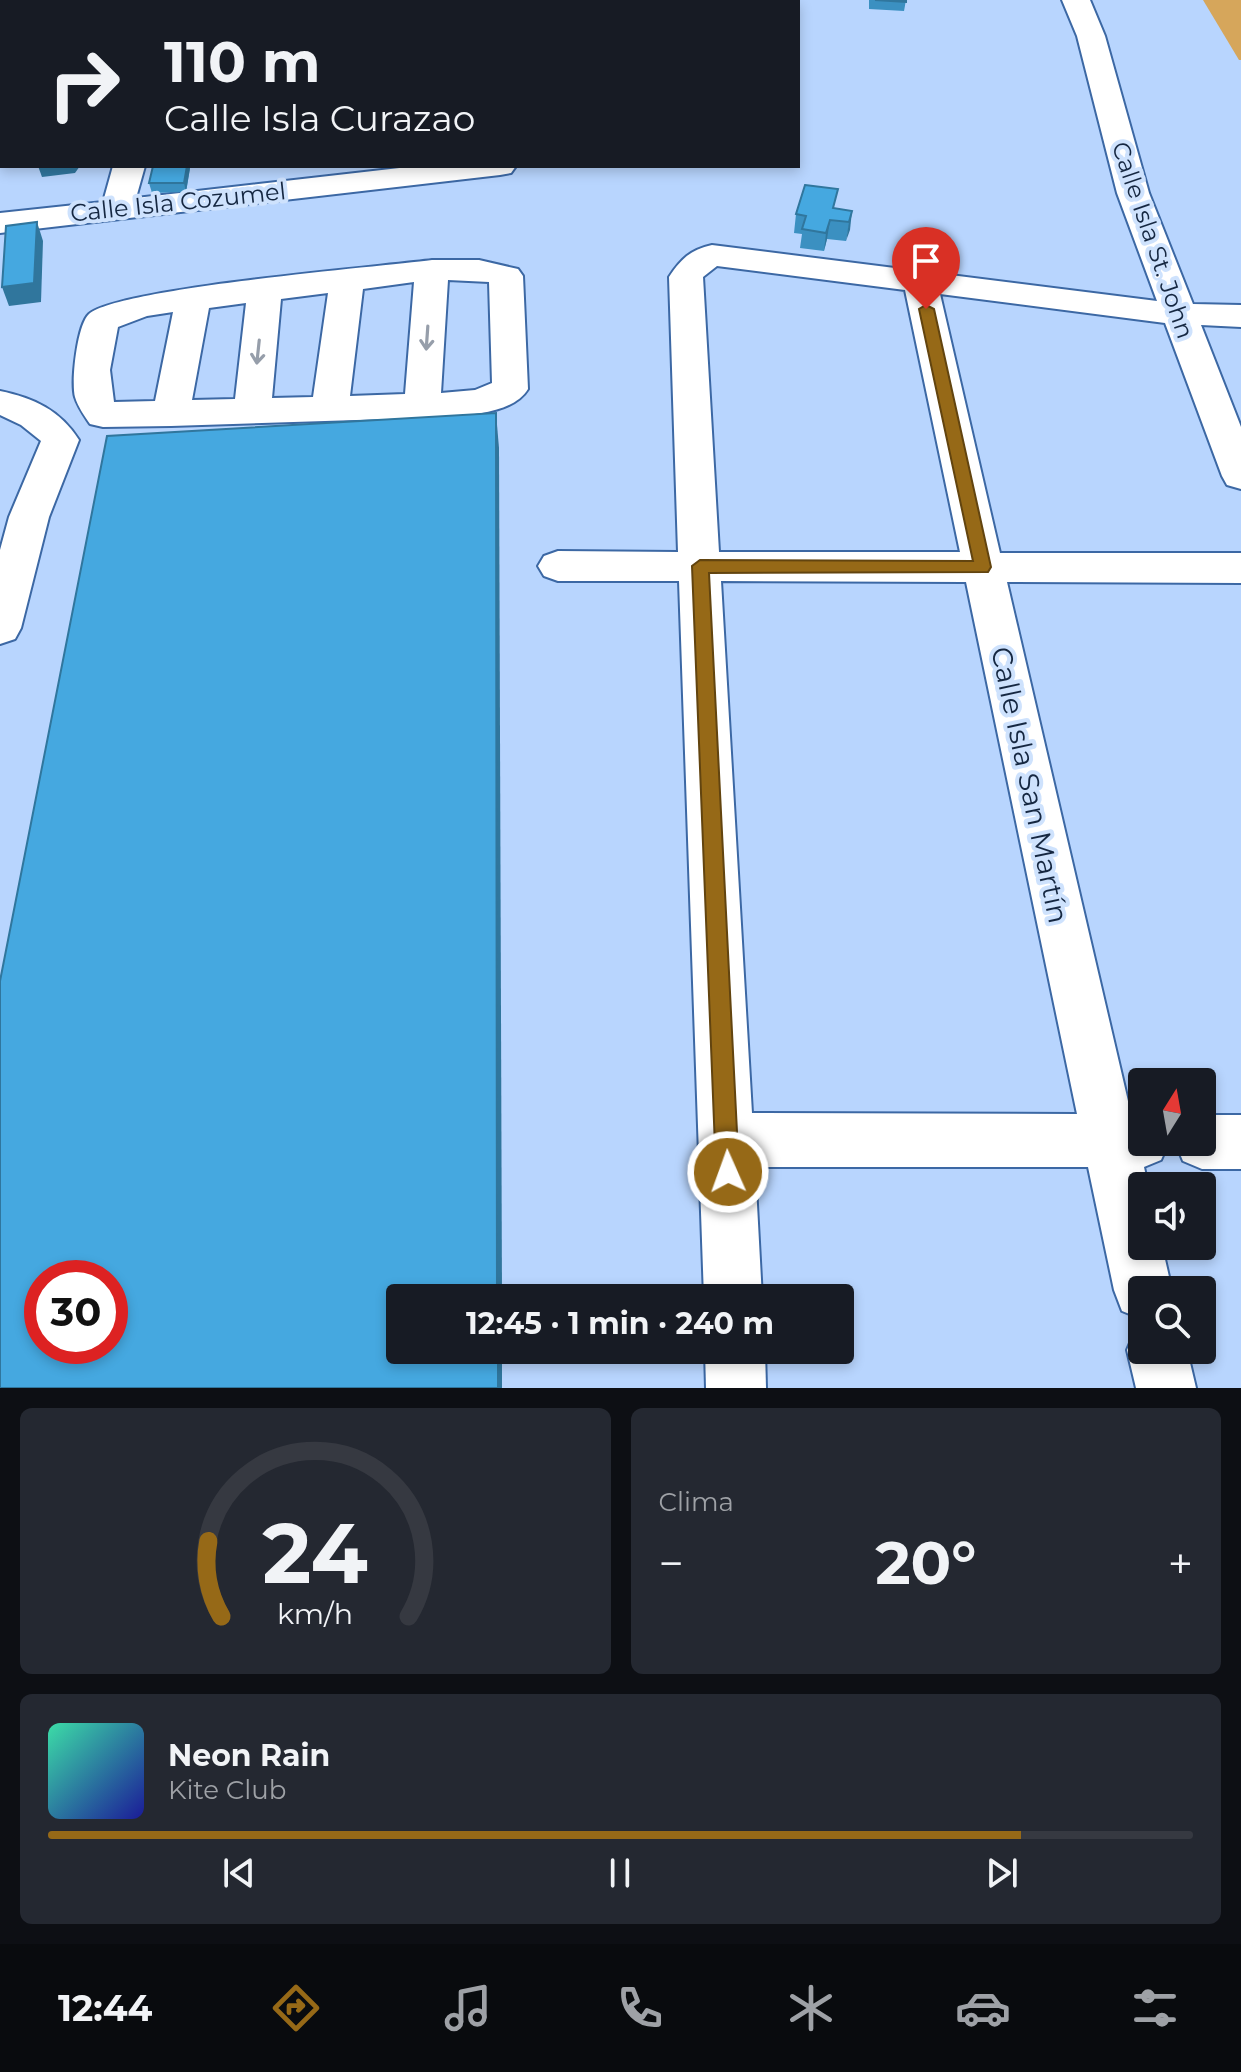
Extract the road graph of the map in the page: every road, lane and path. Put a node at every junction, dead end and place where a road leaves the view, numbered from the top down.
1 (1076, 0) edge
2 (128, 168) edge
3 (468, 168) edge
4 (389, 173) edge
5 (117, 208) junction
6 (0, 223) edge
7 (432, 270) junction
8 (920, 280) junction
9 (347, 282) junction
10 (264, 293) junction
11 (193, 301) junction
12 (1176, 314) junction
13 (1241, 316) edge
14 (0, 403) edge
15 (94, 406) junction
16 (422, 406) junction
17 (330, 409) junction
18 (252, 411) junction
19 (171, 414) junction
20 (55, 430) junction
21 (1241, 476) edge
22 (14, 518) edge
23 (558, 566) dead end
24 (700, 566) junction
25 (982, 567) junction
26 (1241, 568) edge
27 (0, 628) edge
28 (726, 1140) junction
29 (1125, 1141) edge
30 (1216, 1142) edge
31 (1241, 1142) edge
32 (1141, 1276) edge
33 (732, 1284) edge
34 (735, 1364) edge
35 (1160, 1364) edge
36 (736, 1388) edge
37 (1166, 1388) edge

1 - 12 street, Calle Isla St. John
2 - 5 street
3 - 4 street, Calle Isla Cozumel
4 - 5 street, Calle Isla Cozumel
5 - 6 street, Calle Isla Cozumel
7 - 9 street
7 -> 16 street
7 - 16 street
8 - 12 street
8 - 24 street
8 - 25 street, Calle Isla San Martín
9 - 10 street
9 - 17 street
10 - 11 street
10 -> 18 street
11 - 15 street
11 - 19 street
12 - 13 street
12 - 21 street, Calle Isla St. John
14 - 20 street
15 - 19 street
15 - 20 street
16 - 17 street
17 - 18 street
18 - 19 street
20 - 22 street
22 - 27 street
23 - 24 street
24 - 25 street
24 - 28 street
25 - 26 street
25 - 29 street, Calle Isla San Martín
28 - 29 street
28 - 33 street
29 - 32 street, Calle Isla San Martín
30 - 31 street
34 - 36 street
35 - 37 street

